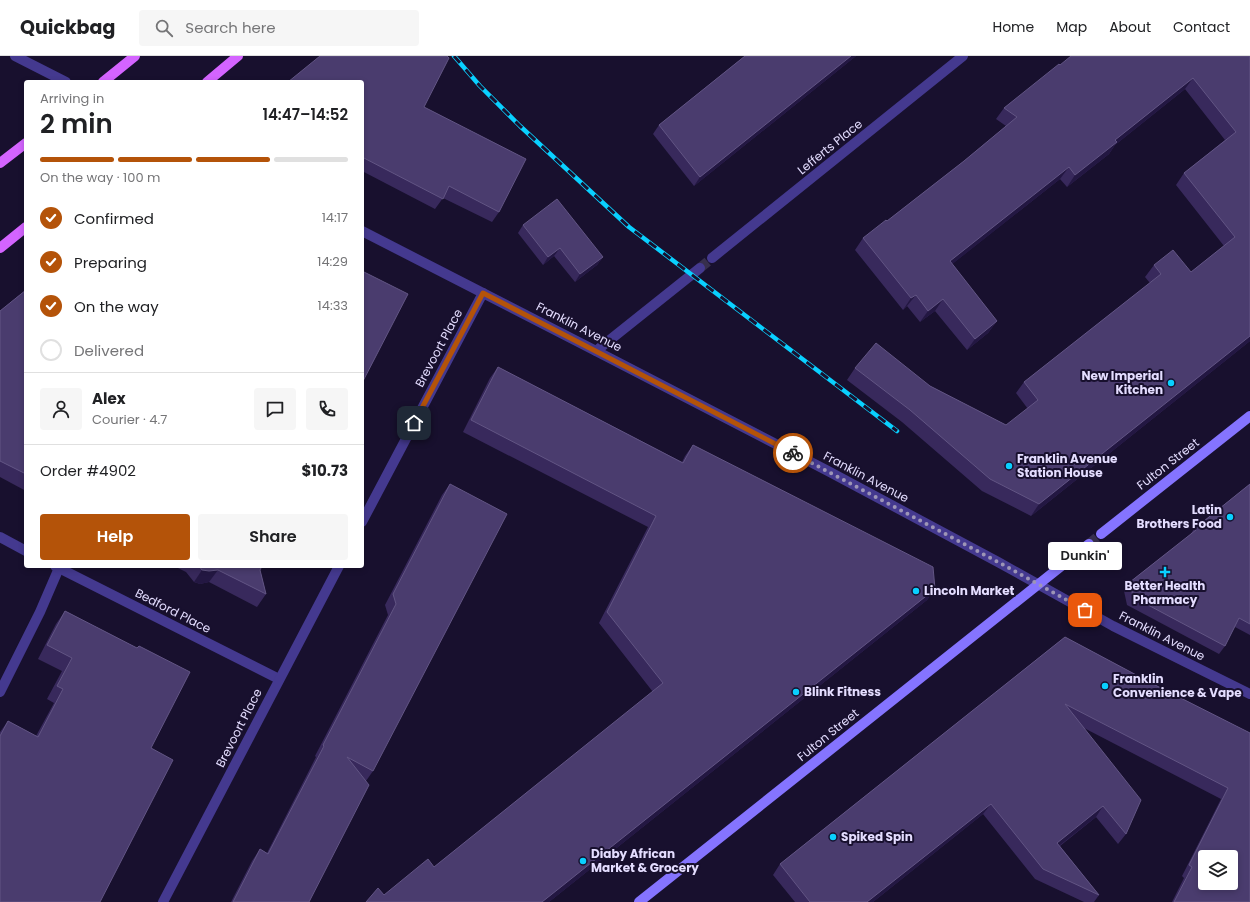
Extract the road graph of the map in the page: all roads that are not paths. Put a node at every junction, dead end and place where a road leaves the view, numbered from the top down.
1 (16, 56) edge
2 (135, 56) edge
3 (238, 56) edge
4 (963, 56) edge
5 (62, 80) edge
6 (105, 80) edge
7 (209, 80) edge
8 (24, 145) edge
9 (0, 163) edge
10 (24, 229) edge
11 (364, 232) edge
12 (0, 248) edge
13 (712, 258) tunnel mouth
14 (700, 268) tunnel mouth
15 (483, 293) junction
16 (596, 351) junction
17 (1250, 416) edge
18 (364, 518) edge
19 (1101, 534) tunnel mouth
20 (0, 537) edge
21 (1089, 544) tunnel mouth
22 (24, 549) edge
23 (57, 568) edge
24 (59, 568) edge
25 (338, 568) edge
26 (1038, 584) junction
27 (279, 679) junction
28 (0, 692) edge
29 (1250, 694) edge
30 (164, 902) edge
31 (639, 902) edge

1 - 5 street
2 - 6 main road
3 - 7 main road
4 - 13 street, Lefferts Place
8 - 9 main road
10 - 12 main road
11 - 15 street, Franklin Avenue
14 - 16 street
15 - 16 street, Franklin Avenue
15 - 18 street, Brevoort Place
16 - 26 street, Franklin Avenue
17 - 19 main road, Fulton Street
20 - 22 street
21 - 26 main road, Fulton Street
23 - 28 street
24 - 27 street, Bedford Place
25 - 27 street, Brevoort Place
26 - 29 street, Franklin Avenue
26 - 31 main road, Fulton Street
27 - 30 street, Brevoort Place

